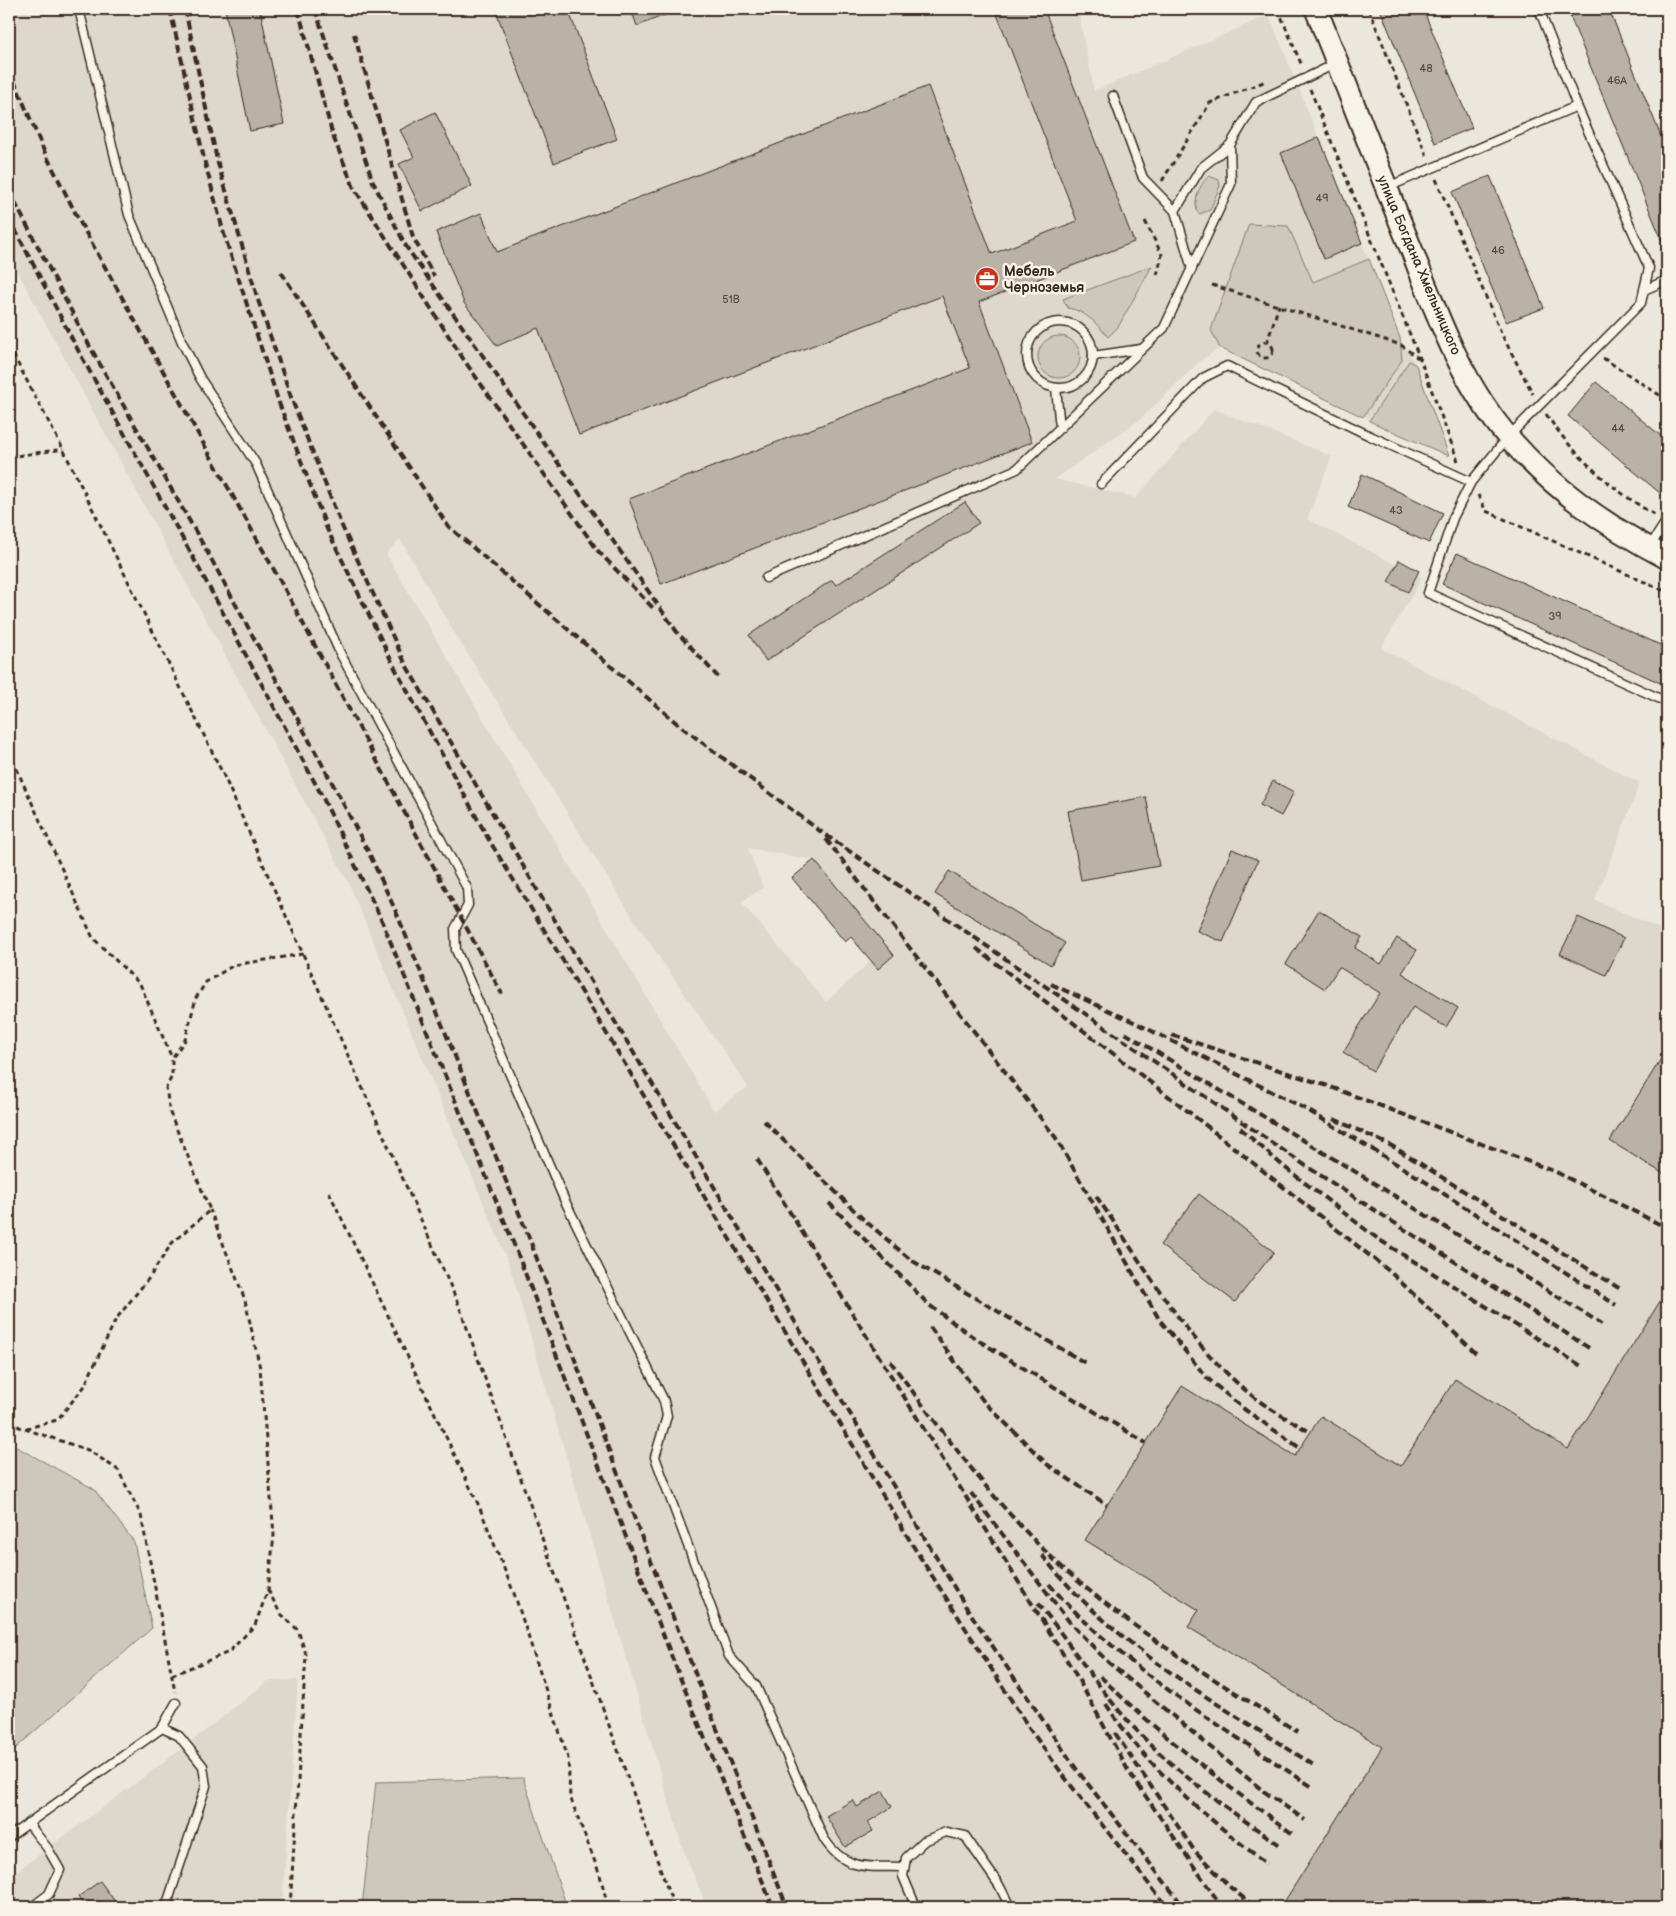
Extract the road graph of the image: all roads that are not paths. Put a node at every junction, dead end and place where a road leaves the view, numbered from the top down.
1 (79, 9) edge
2 (1316, 9) edge
3 (1539, 9) edge
4 (1338, 63) junction
5 (1114, 96) dead end
6 (1577, 106) junction
7 (1230, 145) junction
8 (1386, 188) junction
9 (1175, 212) junction
10 (1192, 269) junction
11 (1667, 280) edge
12 (1644, 290) junction
13 (1141, 349) junction
14 (1093, 356) junction
15 (1056, 388) junction
16 (1060, 428) junction
17 (1508, 437) junction
18 (1471, 482) junction
19 (1101, 484) dead end
20 (1667, 521) edge
21 (1649, 548) junction
22 (1667, 558) edge
23 (766, 578) dead end
24 (1667, 702) edge
25 (176, 1703) road end
26 (162, 1728) junction
27 (28, 1823) junction
28 (9, 1837) edge
29 (903, 1867) junction
30 (32, 1907) edge
31 (166, 1907) edge
32 (916, 1907) edge
33 (1010, 1907) edge

1 - 29 lane
2 - 4 main road, улица Богдана Хмельницкого
3 - 6 lane
4 - 7 lane
4 - 8 main road, улица Богдана Хмельницкого
5 - 9 lane
6 - 8 lane
6 - 12 lane
7 - 9 lane
7 - 10 lane
8 - 17 main road, улица Богдана Хмельницкого
9 - 10 lane
10 - 13 lane
11 - 12 lane
12 - 17 lane
13 - 14 lane
13 - 16 lane
14 - 15 lane
14 - 15 lane
15 - 16 lane
16 - 23 lane
17 - 18 lane
17 - 21 main road, улица Богдана Хмельницкого
18 - 19 lane
18 - 24 lane
20 - 21 lane
21 - 22 main road, улица Богдана Хмельницкого
25 - 26 lane
26 - 27 lane
26 - 31 lane
27 - 28 lane
27 - 30 lane
29 - 32 lane
29 - 33 lane

